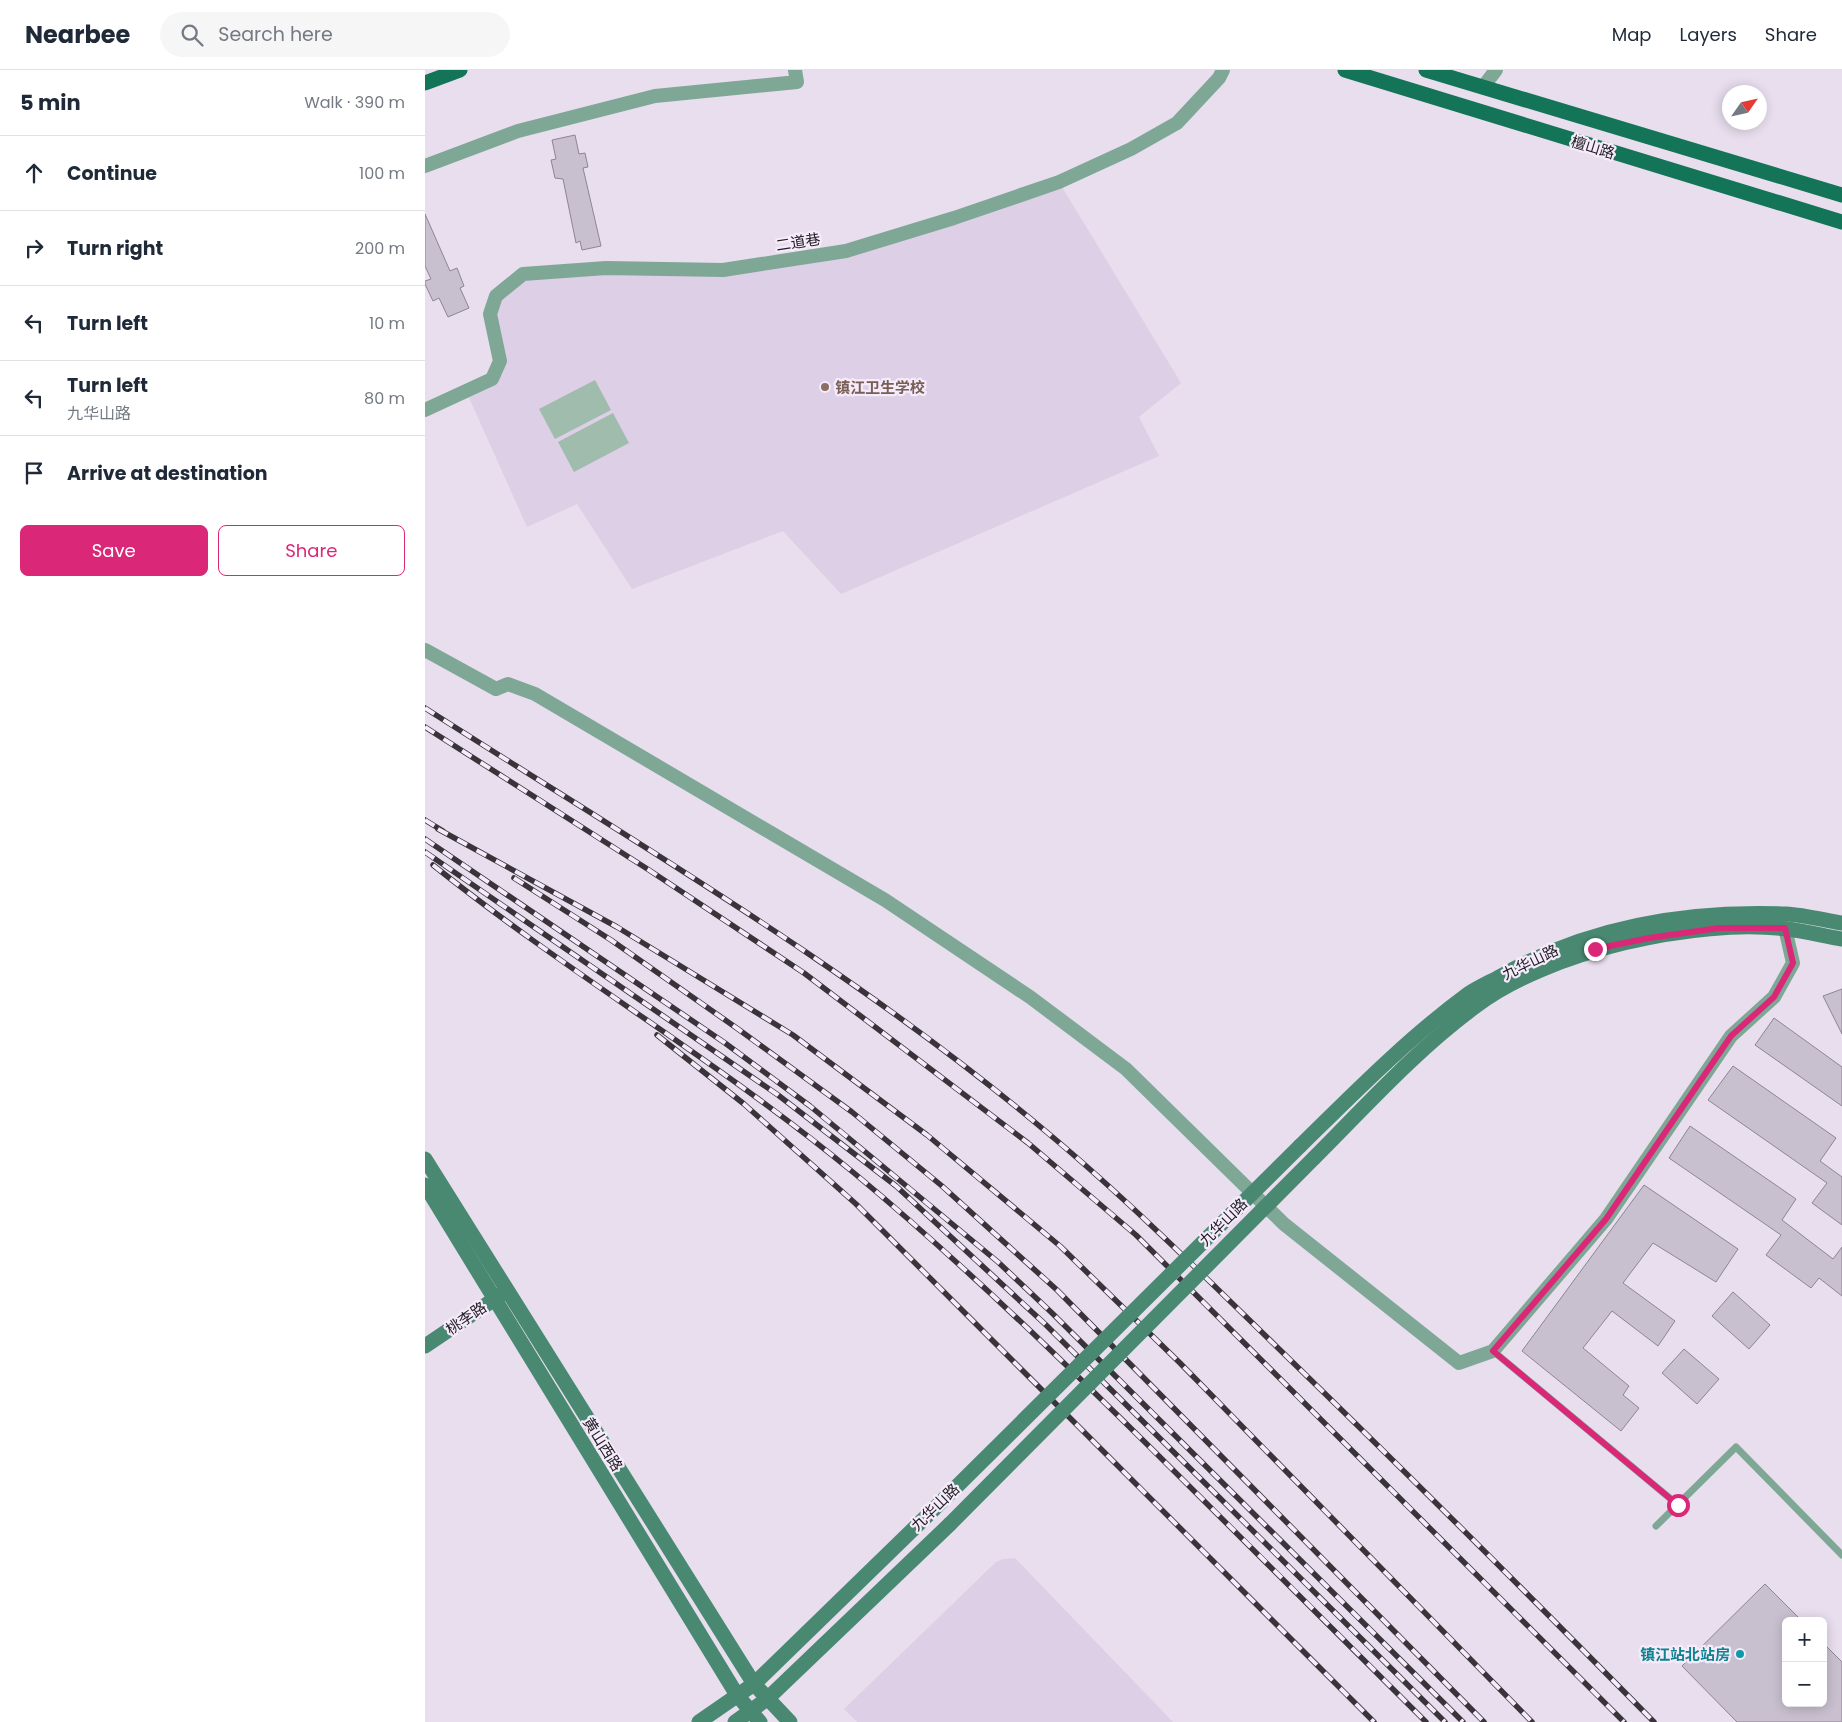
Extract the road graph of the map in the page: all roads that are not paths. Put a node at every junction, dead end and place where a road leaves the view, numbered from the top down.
1 (460, 70) edge
2 (795, 70) edge
3 (1223, 70) edge
4 (1345, 70) edge
5 (1426, 70) edge
6 (1496, 70) edge
7 (425, 83) edge
8 (1483, 87) junction
9 (425, 166) edge
10 (1842, 195) edge
11 (1842, 222) edge
12 (425, 410) edge
13 (425, 650) edge
14 (1842, 923) edge
15 (1785, 928) junction
16 (1842, 939) edge
17 (425, 1159) edge
18 (425, 1185) edge
19 (501, 1295) junction
20 (425, 1346) edge
21 (1493, 1351) junction
22 (1678, 1505) junction
23 (1656, 1526) dead end
24 (1842, 1555) edge
25 (754, 1684) junction
26 (737, 1695) junction
27 (767, 1699) junction
28 (755, 1717) edge
29 (699, 1722) edge
30 (735, 1722) edge
31 (790, 1722) edge

1 - 7 main road
2 - 9 street
3 - 12 street, 二道巷
4 - 11 main road, 檀山路
5 - 8 main road, 檀山路
6 - 8 street
8 - 10 main road, 檀山路
13 - 21 street
14 - 25 main road, 九华山路, bridge
15 - 16 main road, 九华山路
15 - 21 street
15 - 27 main road, 九华山路, bridge
17 - 19 main road, 黄山西路
18 - 19 main road, 黄山西路
19 - 20 main road, 桃李路
19 - 25 main road, 黄山西路
19 - 26 main road, 黄山西路
21 - 22 lane
22 - 23 lane
22 - 24 lane
25 - 26 main road, 九华山路
25 - 27 main road, 黄山西路
26 - 28 main road, 黄山西路
26 - 29 main road, 九华山路
27 - 28 main road, 九华山路
27 - 31 main road, 黄山西路
28 - 30 main road, 九华山路

